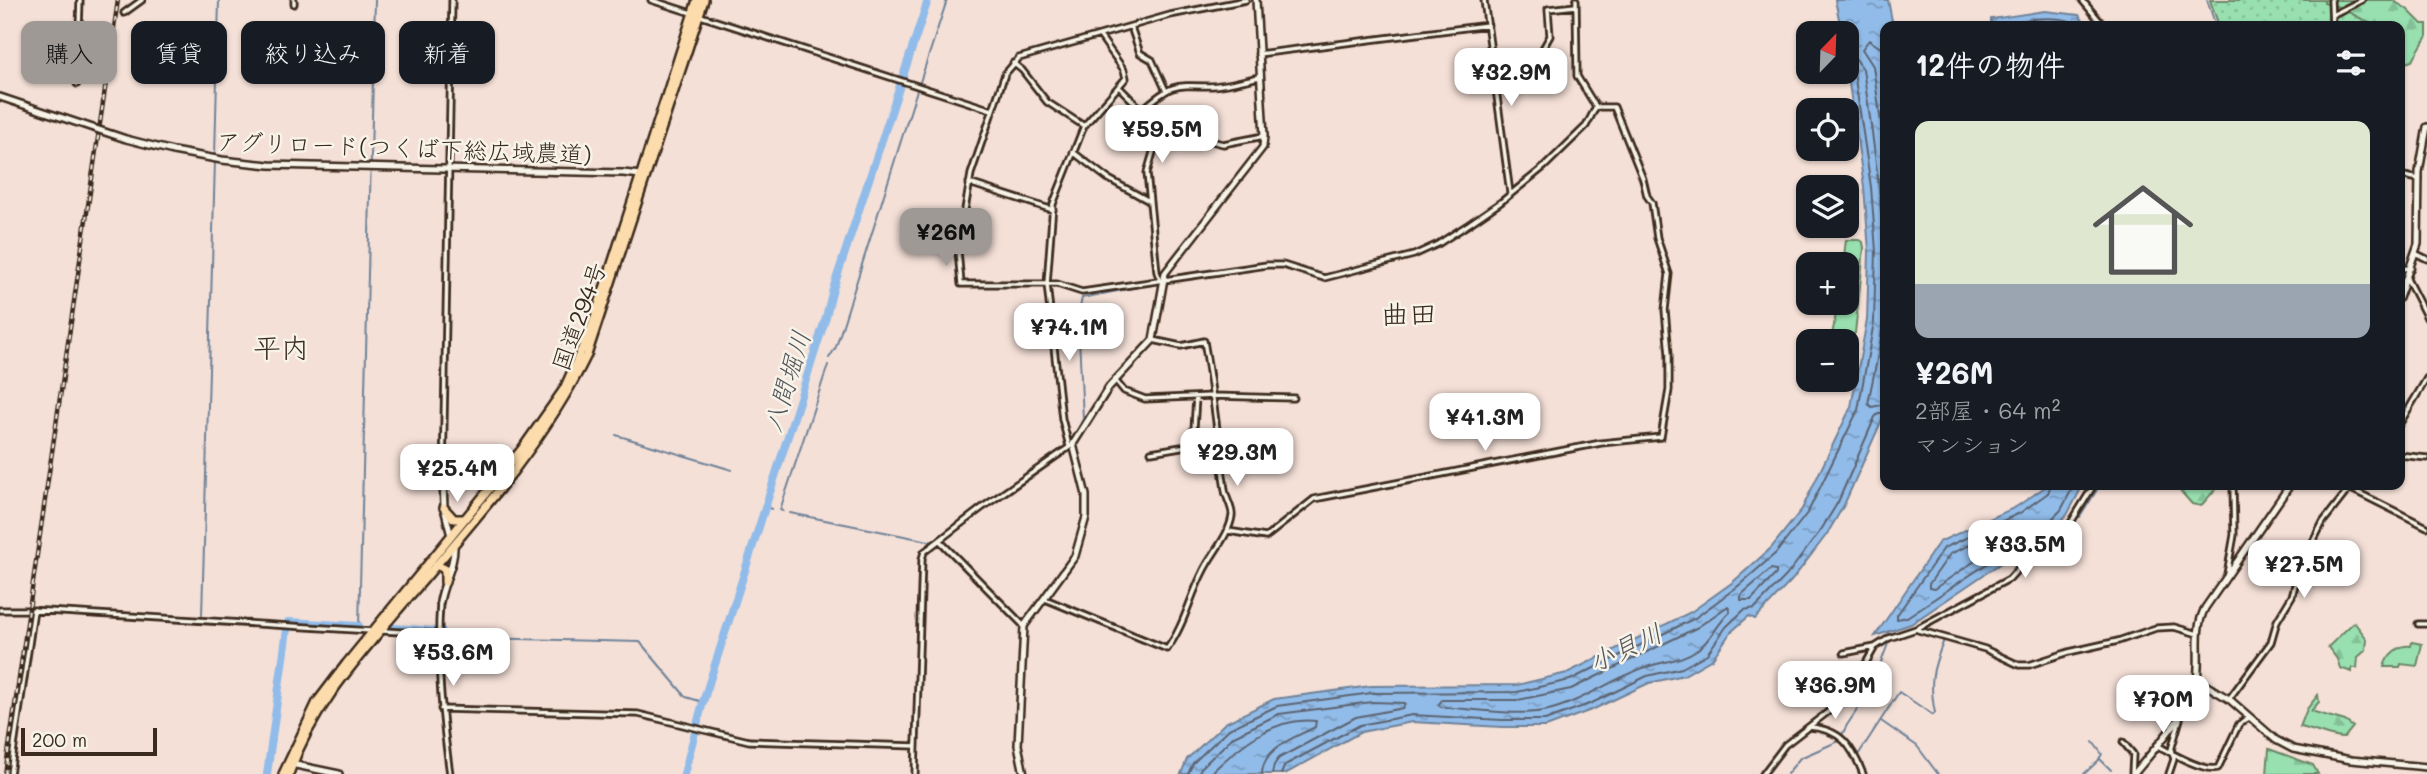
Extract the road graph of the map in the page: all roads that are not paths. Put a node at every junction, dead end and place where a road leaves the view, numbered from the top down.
1 (80, 0) edge
2 (142, 0) edge
3 (452, 0) edge
4 (651, 0) edge
5 (697, 0) edge
6 (704, 0) edge
7 (1246, 0) edge
8 (1256, 0) edge
9 (1484, 0) edge
10 (1576, 0) edge
11 (2082, 0) edge
12 (2331, 0) edge
13 (2362, 0) edge
14 (1577, 6) junction
15 (124, 13) dead end
16 (696, 14) junction
17 (2332, 15) junction
18 (79, 21) edge
19 (2100, 21) edge
20 (2332, 21) edge
21 (1488, 25) junction
22 (1131, 27) junction
23 (1100, 36) junction
24 (1258, 54) junction
25 (1492, 58) junction
26 (1013, 63) junction
27 (1260, 77) junction
28 (1120, 88) junction
29 (1166, 91) junction
30 (0, 97) edge
31 (1596, 107) junction
32 (1143, 109) junction
33 (992, 110) junction
34 (1084, 125) junction
35 (2427, 127) edge
36 (1160, 128) junction
37 (1264, 136) junction
38 (2426, 142) edge
39 (1073, 152) junction
40 (450, 169) junction
41 (644, 176) junction
42 (2405, 176) edge
43 (2419, 179) junction
44 (969, 183) junction
45 (1510, 193) junction
46 (1150, 201) junction
47 (1053, 210) junction
48 (2416, 253) junction
49 (2427, 258) edge
50 (2405, 268) edge
51 (2411, 268) junction
52 (2407, 279) junction
53 (1161, 280) junction
54 (1047, 284) junction
55 (2405, 284) edge
56 (2427, 318) edge
57 (1153, 340) junction
58 (2427, 378) edge
59 (1115, 380) junction
60 (1213, 396) junction
61 (1196, 397) junction
62 (1294, 398) dead end
63 (2405, 415) edge
64 (1071, 446) junction
65 (1151, 452) dead end
66 (2405, 456) edge
67 (2427, 458) edge
68 (443, 476) joint
69 (2091, 490) edge
70 (2233, 490) edge
71 (2286, 490) edge
72 (2348, 490) edge
73 (2356, 490) edge
74 (444, 508) junction
75 (463, 519) junction
76 (2427, 527) edge
77 (1228, 531) junction
78 (450, 535) junction
79 (940, 541) junction
80 (454, 544) junction
81 (436, 565) junction
82 (2226, 576) junction
83 (444, 582) junction
84 (1043, 599) junction
85 (440, 603) joint
86 (0, 610) edge
87 (34, 610) junction
88 (2418, 624) dead end
89 (2427, 624) edge
90 (1024, 626) junction
91 (1916, 629) junction
92 (377, 631) junction
93 (438, 634) junction
94 (2198, 634) junction
95 (1875, 647) junction
96 (1844, 653) dead end
97 (2197, 680) junction
98 (2229, 699) junction
99 (441, 709) junction
100 (2180, 714) junction
101 (2251, 717) junction
102 (1807, 727) junction
103 (2123, 742) dead end
104 (2157, 745) junction
105 (916, 746) junction
106 (2172, 754) junction
107 (290, 764) junction
108 (2427, 767) edge
109 (10, 774) edge
110 (283, 774) edge
111 (289, 774) edge
112 (339, 774) edge
113 (450, 774) edge
114 (915, 774) edge
115 (1024, 774) edge
116 (1763, 774) edge
117 (1863, 774) edge
118 (2133, 774) edge
119 (2169, 774) edge

1 - 18 street
2 - 15 street
3 - 40 street
4 - 16 street
5 - 16 highway, 国道294号
6 - 16 highway, 国道294号
7 - 22 street
8 - 24 main road
9 - 21 street
10 - 14 street
11 - 19 street
12 - 17 street
13 - 17 street
14 - 25 street
14 - 31 street
16 - 33 street
16 - 41 highway, 国道294号
17 - 20 street
21 - 24 street
21 - 25 street
22 - 23 street
22 - 29 street
23 - 26 street
23 - 28 street
24 - 27 main road
25 - 45 street
26 - 33 street
26 - 34 street
27 - 29 street
27 - 37 main road
28 - 32 street
28 - 34 street
29 - 32 street
30 - 40 main road, アグリロード(つくば下総広域農道), bridge
31 - 45 street
31 - 77 street
32 - 36 street
33 - 44 street
34 - 39 street
35 - 38 main road
36 - 37 street
36 - 46 street
37 - 53 main road
38 - 43 main road
39 - 46 street
39 - 47 street
40 - 41 main road, アグリロード(つくば下総広域農道)
40 - 68 street
41 - 75 highway, 国道294号
41 - 80 highway, 国道294号
42 - 43 street
43 - 48 main road
44 - 47 street
44 - 54 street
45 - 53 street
46 - 53 street
47 - 54 street
48 - 49 street
48 - 51 main road
50 - 51 street
51 - 52 main road
52 - 55 main road
52 - 56 street
53 - 54 street
53 - 57 main road
54 - 64 street
57 - 59 main road
57 - 60 street
58 - 63 street
59 - 61 street
59 - 64 main road
60 - 61 street
60 - 62 street
60 - 77 street
61 - 65 street
64 - 79 street
64 - 84 main road
66 - 67 street
68 - 74 main road
69 - 91 street
70 - 82 street
71 - 82 main road
72 - 98 street
73 - 76 street
74 - 75 highway
74 - 78 main road
75 - 78 highway, 国道294号
77 - 84 street
78 - 80 main road
78 - 92 highway, 国道294号
79 - 90 street
79 - 105 street
80 - 81 highway, 国道294号
80 - 83 main road
81 - 83 highway
81 - 92 highway, 国道294号
82 - 94 main road
83 - 85 main road
84 - 90 main road
85 - 93 street
86 - 87 street
87 - 92 street
87 - 109 street
88 - 89 street
90 - 115 main road
91 - 94 street
91 - 95 street
92 - 93 street
92 - 107 highway, 国道294号
93 - 99 street
94 - 97 main road
95 - 96 street
95 - 102 street
97 - 98 main road
97 - 100 main road
98 - 101 main road
99 - 105 street
99 - 113 street
100 - 104 main road
100 - 106 street
101 - 106 street
101 - 108 main road
102 - 116 street
102 - 117 street
103 - 118 street
104 - 106 street
104 - 118 main road
105 - 114 street
106 - 119 street
107 - 110 highway, 国道294号
107 - 111 highway, 国道294号
107 - 112 main road

